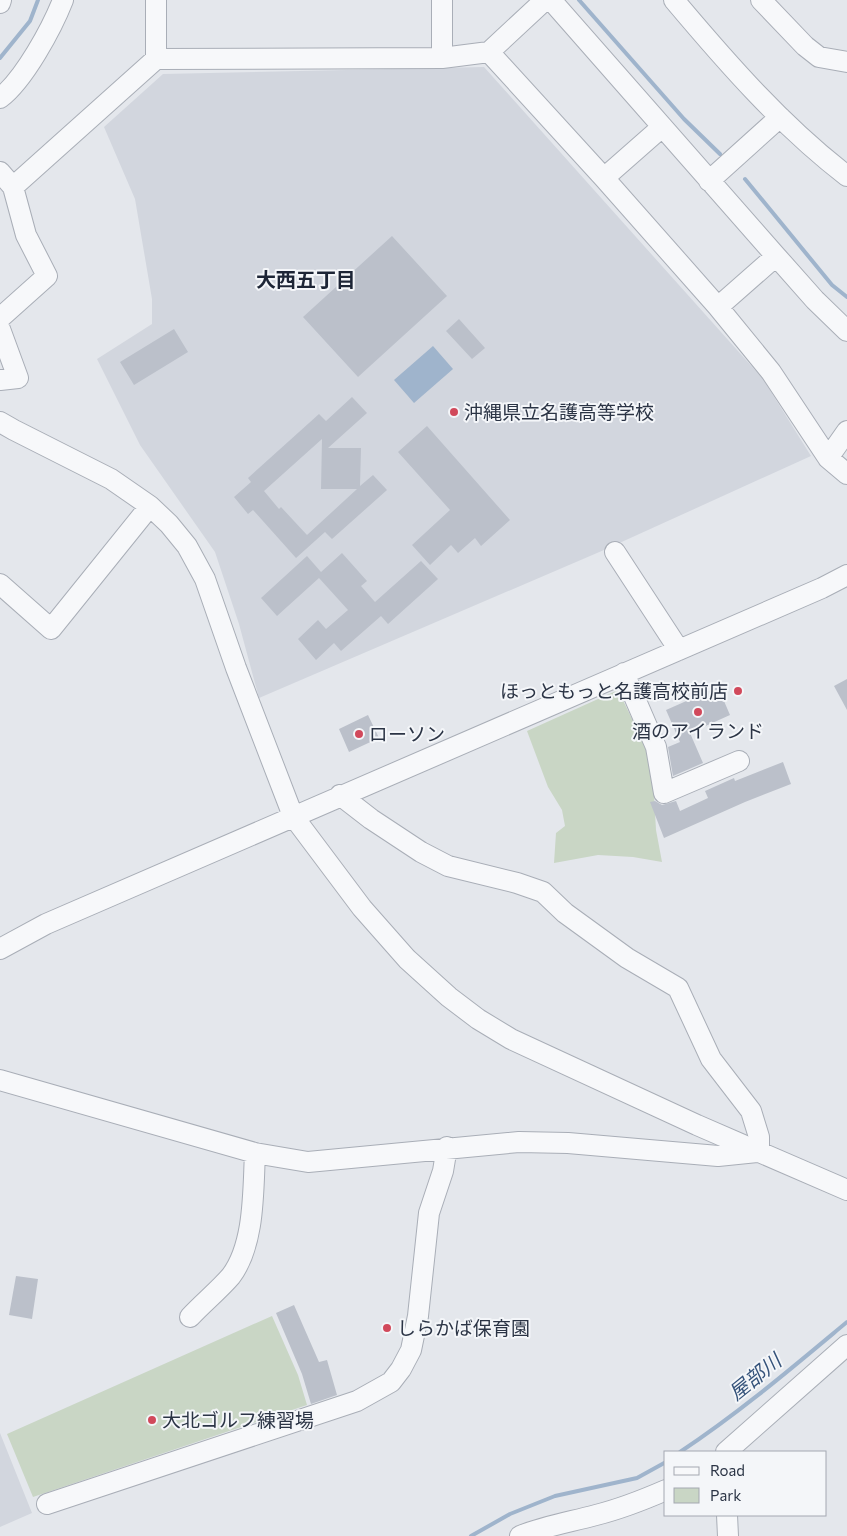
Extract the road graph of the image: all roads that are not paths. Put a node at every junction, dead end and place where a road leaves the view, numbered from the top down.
1 (63, 0) edge
2 (156, 0) edge
3 (442, 0) edge
4 (545, 0) edge
5 (551, 0) edge
6 (674, 0) edge
7 (761, 0) edge
8 (488, 52) junction
9 (442, 58) junction
10 (156, 59) junction
11 (847, 62) edge
12 (0, 98) edge
13 (780, 117) junction
14 (662, 127) junction
15 (0, 172) edge
16 (847, 176) edge
17 (604, 178) junction
18 (709, 180) junction
19 (13, 188) junction
20 (776, 256) junction
21 (718, 307) junction
22 (0, 318) edge
23 (0, 329) edge
24 (847, 331) edge
25 (0, 380) edge
26 (0, 422) edge
27 (847, 432) edge
28 (828, 458) junction
29 (847, 474) edge
30 (150, 506) junction
31 (615, 552) dead end
32 (847, 575) edge
33 (0, 584) edge
34 (678, 650) junction
35 (624, 673) junction
36 (739, 761) dead end
37 (340, 795) junction
38 (293, 816) junction
39 (0, 949) edge
40 (0, 1080) edge
41 (447, 1147) junction
42 (759, 1152) junction
43 (255, 1153) junction
44 (847, 1190) edge
45 (190, 1316) dead end
46 (847, 1345) edge
47 (727, 1451) edge
48 (664, 1491) edge
49 (46, 1504) dead end
50 (727, 1516) edge
51 (520, 1536) edge
52 (728, 1536) edge

1 - 12 street
2 - 10 street
3 - 9 street
4 - 8 street
5 - 14 street
6 - 13 street
7 - 11 street
8 - 9 street
8 - 17 street
9 - 10 street
10 - 19 street
13 - 16 street
13 - 18 street
14 - 17 street
14 - 18 street
15 - 19 street
17 - 21 street
18 - 20 street
19 - 22 street
20 - 21 street
20 - 24 street
21 - 28 street
23 - 25 street
26 - 30 street
27 - 28 street
28 - 29 street
30 - 33 street
30 - 38 street
31 - 34 street
32 - 34 street
34 - 35 street
35 - 36 street
35 - 37 street
37 - 38 street
37 - 42 street
38 - 39 street
38 - 42 street
40 - 43 street
41 - 42 street
41 - 43 street
41 - 49 street
42 - 44 street
43 - 45 street
46 - 47 street
48 - 51 street
50 - 52 street

